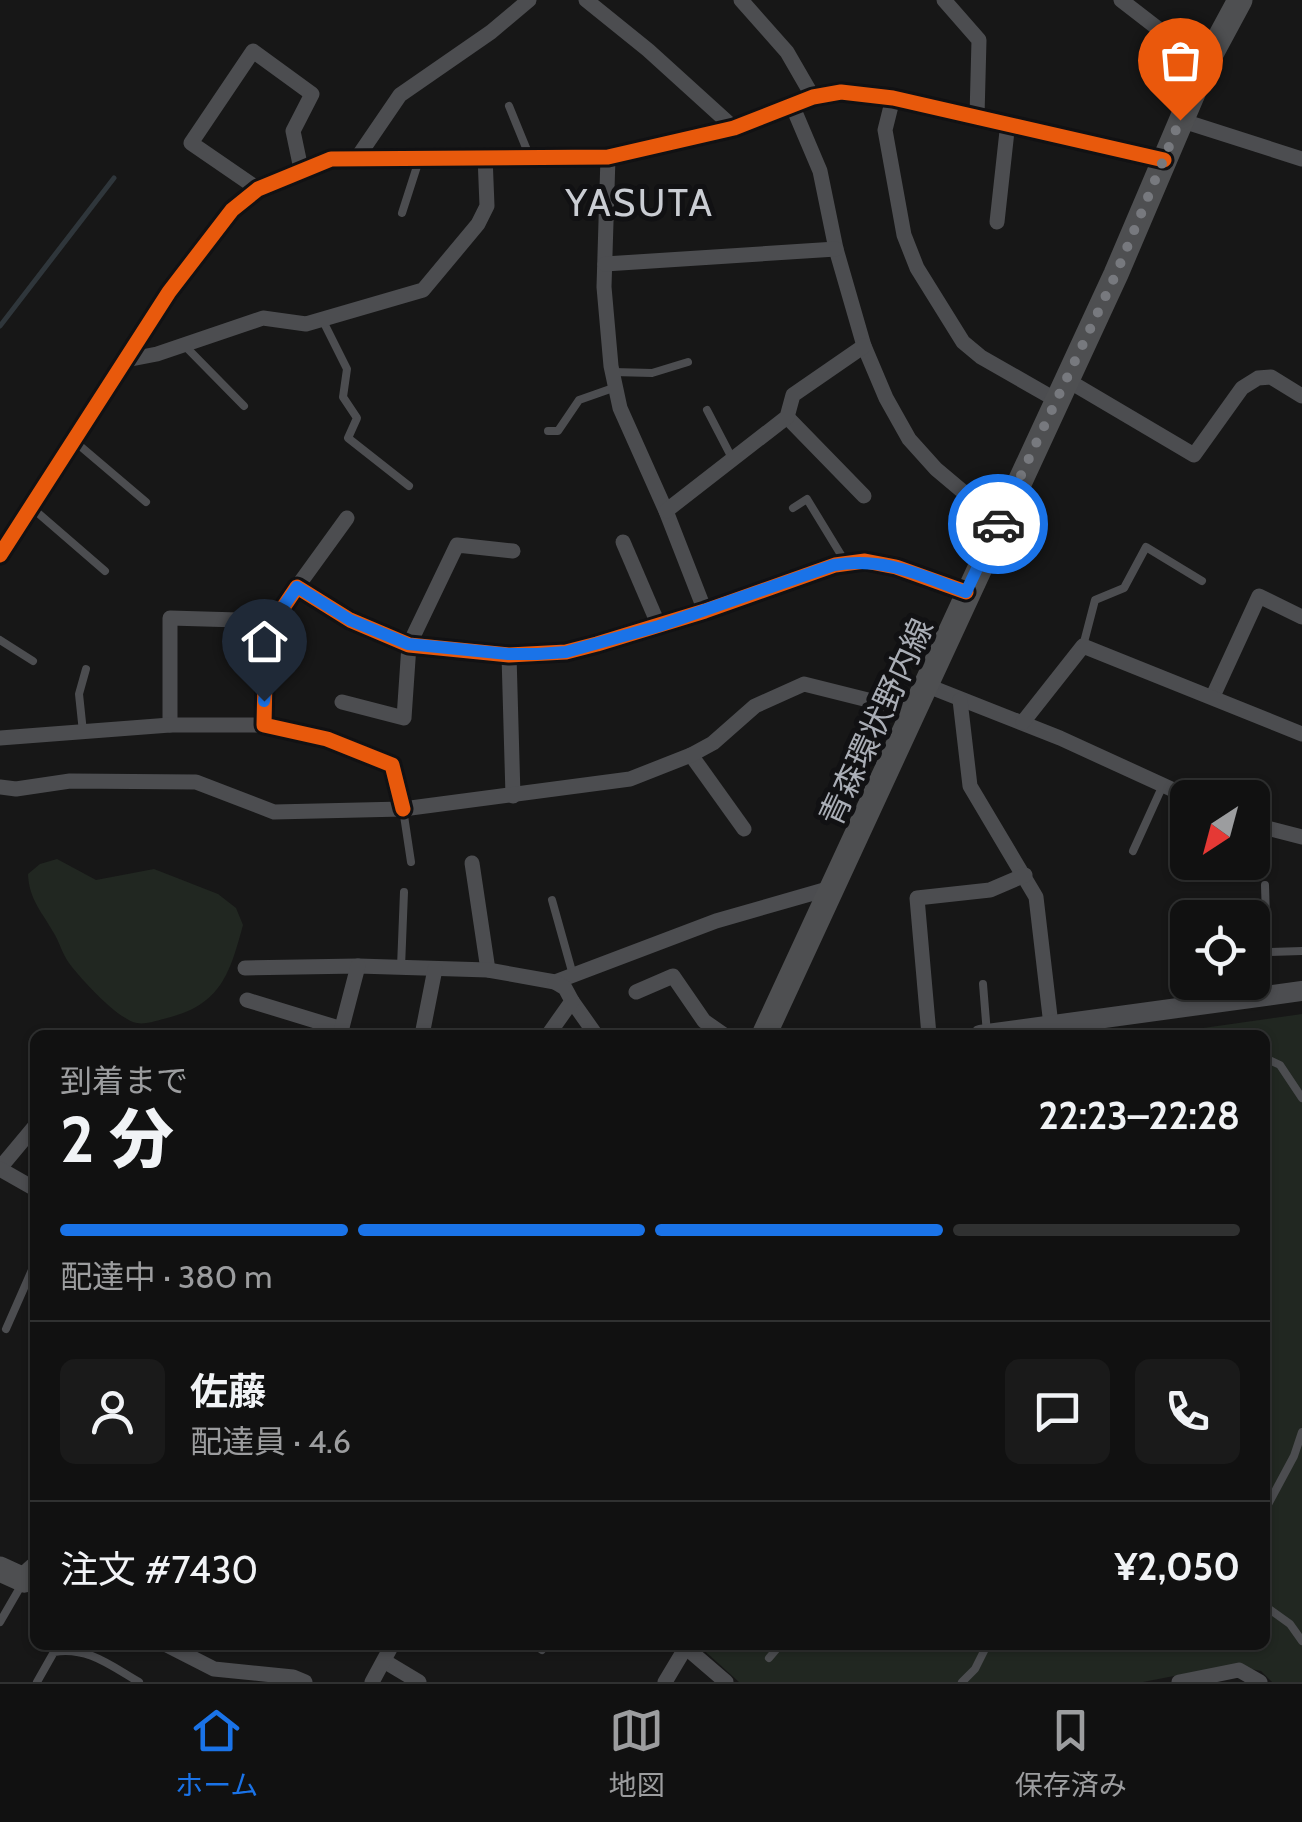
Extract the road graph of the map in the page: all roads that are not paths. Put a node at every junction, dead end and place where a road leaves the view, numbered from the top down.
1 (529, 0) edge
2 (586, 0) edge
3 (741, 0) edge
4 (944, 0) edge
5 (1121, 0) edge
6 (1240, 0) edge
7 (1205, 65) junction
8 (813, 97) junction
9 (893, 98) junction
10 (792, 105) junction
11 (509, 106) dead end
12 (977, 116) junction
13 (1180, 120) junction
14 (1008, 122) junction
15 (734, 128) junction
16 (1301, 154) edge
17 (530, 155) junction
18 (485, 156) junction
19 (420, 157) junction
20 (608, 157) junction
21 (357, 158) junction
22 (1164, 160) junction
23 (301, 169) junction
24 (258, 189) junction
25 (402, 213) dead end
26 (997, 222) dead end
27 (836, 249) junction
28 (605, 264) junction
29 (322, 319) junction
30 (184, 345) junction
31 (864, 346) junction
32 (126, 360) junction
33 (688, 362) dead end
34 (614, 380) junction
35 (1063, 390) junction
36 (1302, 396) edge
37 (244, 406) dead end
38 (707, 410) dead end
39 (787, 417) junction
40 (548, 432) dead end
41 (73, 440) junction
42 (733, 460) junction
43 (408, 486) dead end
44 (864, 496) dead end
45 (146, 502) dead end
46 (30, 506) junction
47 (793, 508) dead end
48 (666, 511) junction
49 (347, 518) dead end
50 (1000, 522) junction
51 (623, 542) dead end
52 (512, 551) dead end
53 (0, 552) edge
54 (846, 563) junction
55 (105, 571) dead end
56 (1202, 581) dead end
57 (297, 587) junction
58 (966, 592) junction
59 (705, 611) junction
60 (1302, 616) edge
61 (274, 620) junction
62 (659, 626) junction
63 (0, 640) edge
64 (408, 644) junction
65 (1083, 646) junction
66 (508, 654) junction
67 (33, 661) dead end
68 (86, 669) dead end
69 (923, 684) junction
70 (1213, 696) junction
71 (960, 700) junction
72 (342, 702) dead end
73 (912, 711) junction
74 (1023, 722) junction
75 (170, 725) junction
76 (264, 725) junction
77 (83, 732) junction
78 (1302, 734) edge
79 (0, 738) edge
80 (691, 755) junction
81 (1163, 786) junction
82 (0, 787) edge
83 (1170, 789) edge
84 (513, 796) junction
85 (402, 809) junction
86 (1270, 829) edge
87 (744, 830) dead end
88 (1302, 837) edge
89 (1132, 850) dead end
90 (410, 862) dead end
91 (472, 863) dead end
92 (1026, 876) junction
93 (1265, 885) dead end
94 (830, 888) junction
95 (404, 892) dead end
96 (552, 900) dead end
97 (1302, 951) edge
98 (358, 966) junction
99 (401, 967) junction
100 (246, 968) dead end
101 (435, 969) junction
102 (488, 970) junction
103 (573, 976) junction
104 (555, 982) junction
105 (983, 984) dead end
106 (636, 992) dead end
107 (1302, 992) edge
108 (247, 1000) dead end
109 (1188, 1000) edge
110 (572, 1001) junction
111 (1188, 1007) junction
112 (1052, 1025) junction
113 (335, 1030) edge
114 (342, 1030) edge
115 (423, 1030) edge
116 (552, 1030) edge
117 (592, 1030) edge
118 (716, 1030) edge
119 (766, 1030) edge
120 (929, 1030) edge
121 (984, 1030) edge
122 (1014, 1030) edge
123 (1270, 1060) edge
124 (1301, 1091) edge
125 (30, 1132) edge
126 (0, 1168) edge
127 (30, 1185) edge
128 (30, 1274) edge
129 (6, 1328) dead end
130 (1302, 1432) edge
131 (1298, 1458) edge
132 (1270, 1502) edge
133 (0, 1568) edge
134 (30, 1578) edge
135 (30, 1579) edge
136 (1270, 1610) edge
137 (0, 1622) edge
138 (1302, 1641) edge
139 (176, 1650) edge
140 (389, 1650) edge
141 (683, 1650) edge
142 (690, 1650) edge
143 (776, 1650) edge
144 (985, 1650) edge
145 (769, 1658) dead end
146 (384, 1660) junction
147 (36, 1682) edge
148 (139, 1682) edge
149 (306, 1682) edge
150 (372, 1682) edge
151 (418, 1682) edge
152 (665, 1682) edge
153 (726, 1682) edge
154 (962, 1682) edge
155 (1179, 1682) edge
156 (1260, 1682) edge

1 - 21 street
2 - 15 street
3 - 8 street
4 - 12 street
5 - 7 street
6 - 7 main road
7 - 13 main road
8 - 9 street
8 - 10 street
9 - 12 street
9 - 35 street
10 - 15 street
10 - 27 street
11 - 17 lane
12 - 14 street
13 - 16 street
13 - 22 main road, 青森環状野内線
14 - 22 street
14 - 26 street
15 - 20 street
17 - 18 street
17 - 20 street
18 - 19 street
18 - 29 street
19 - 21 street
19 - 25 lane
20 - 28 street
21 - 23 street
22 - 35 main road, 青森環状野内線
23 - 24 street
23 - 24 street
24 - 32 street
27 - 28 street
27 - 31 street
28 - 34 street
29 - 30 street
29 - 43 lane
30 - 32 street
30 - 37 lane
31 - 39 street
31 - 50 street
32 - 41 street
33 - 34 lane
34 - 40 lane
34 - 48 street
35 - 36 street
35 - 50 main road, 青森環状野内線
38 - 42 lane
39 - 42 street
39 - 44 street
41 - 45 lane
41 - 46 street
42 - 48 street
46 - 53 street
46 - 55 lane
47 - 54 lane
48 - 59 street
49 - 57 street
50 - 58 main road, 青森環状野内線
51 - 62 street
52 - 64 street
54 - 58 street
54 - 59 street
56 - 65 lane
57 - 61 street
57 - 64 street
58 - 69 main road, 青森環状野内線
59 - 62 street
60 - 70 street
61 - 75 street
61 - 76 street
62 - 66 street
63 - 67 lane
64 - 66 street
64 - 72 street
65 - 70 street
65 - 74 street
66 - 84 street
68 - 77 lane
69 - 71 street
69 - 73 main road, 青森環状野内線
70 - 78 street
71 - 74 street
71 - 92 street
73 - 80 street
73 - 94 main road, 青森環状野内線
74 - 81 street
75 - 76 street
75 - 77 street
76 - 85 street
77 - 79 street
80 - 84 street
80 - 87 street
81 - 83 street
81 - 89 lane
82 - 85 street
84 - 85 street
85 - 90 lane
86 - 88 street
91 - 102 street
92 - 112 street
92 - 120 street
93 - 97 lane
94 - 103 street
94 - 119 main road, 青森環状野内線
95 - 99 lane
96 - 103 lane
98 - 99 street
98 - 100 street
98 - 114 street
99 - 101 street
101 - 102 street
101 - 115 street
102 - 104 street
103 - 104 street
104 - 110 street
105 - 121 lane
106 - 118 street
107 - 111 street
108 - 113 street
109 - 111 lane
110 - 116 street
110 - 117 street
111 - 112 street
112 - 122 street
123 - 124 lane
125 - 126 street
126 - 127 street
128 - 129 lane
130 - 131 lane
131 - 132 lane
133 - 134 main road
135 - 137 lane
136 - 138 lane
139 - 149 street
140 - 146 street
141 - 152 street
142 - 153 street
143 - 145 lane
144 - 154 lane
146 - 150 street
146 - 151 street
147 - 148 lane
155 - 156 street

